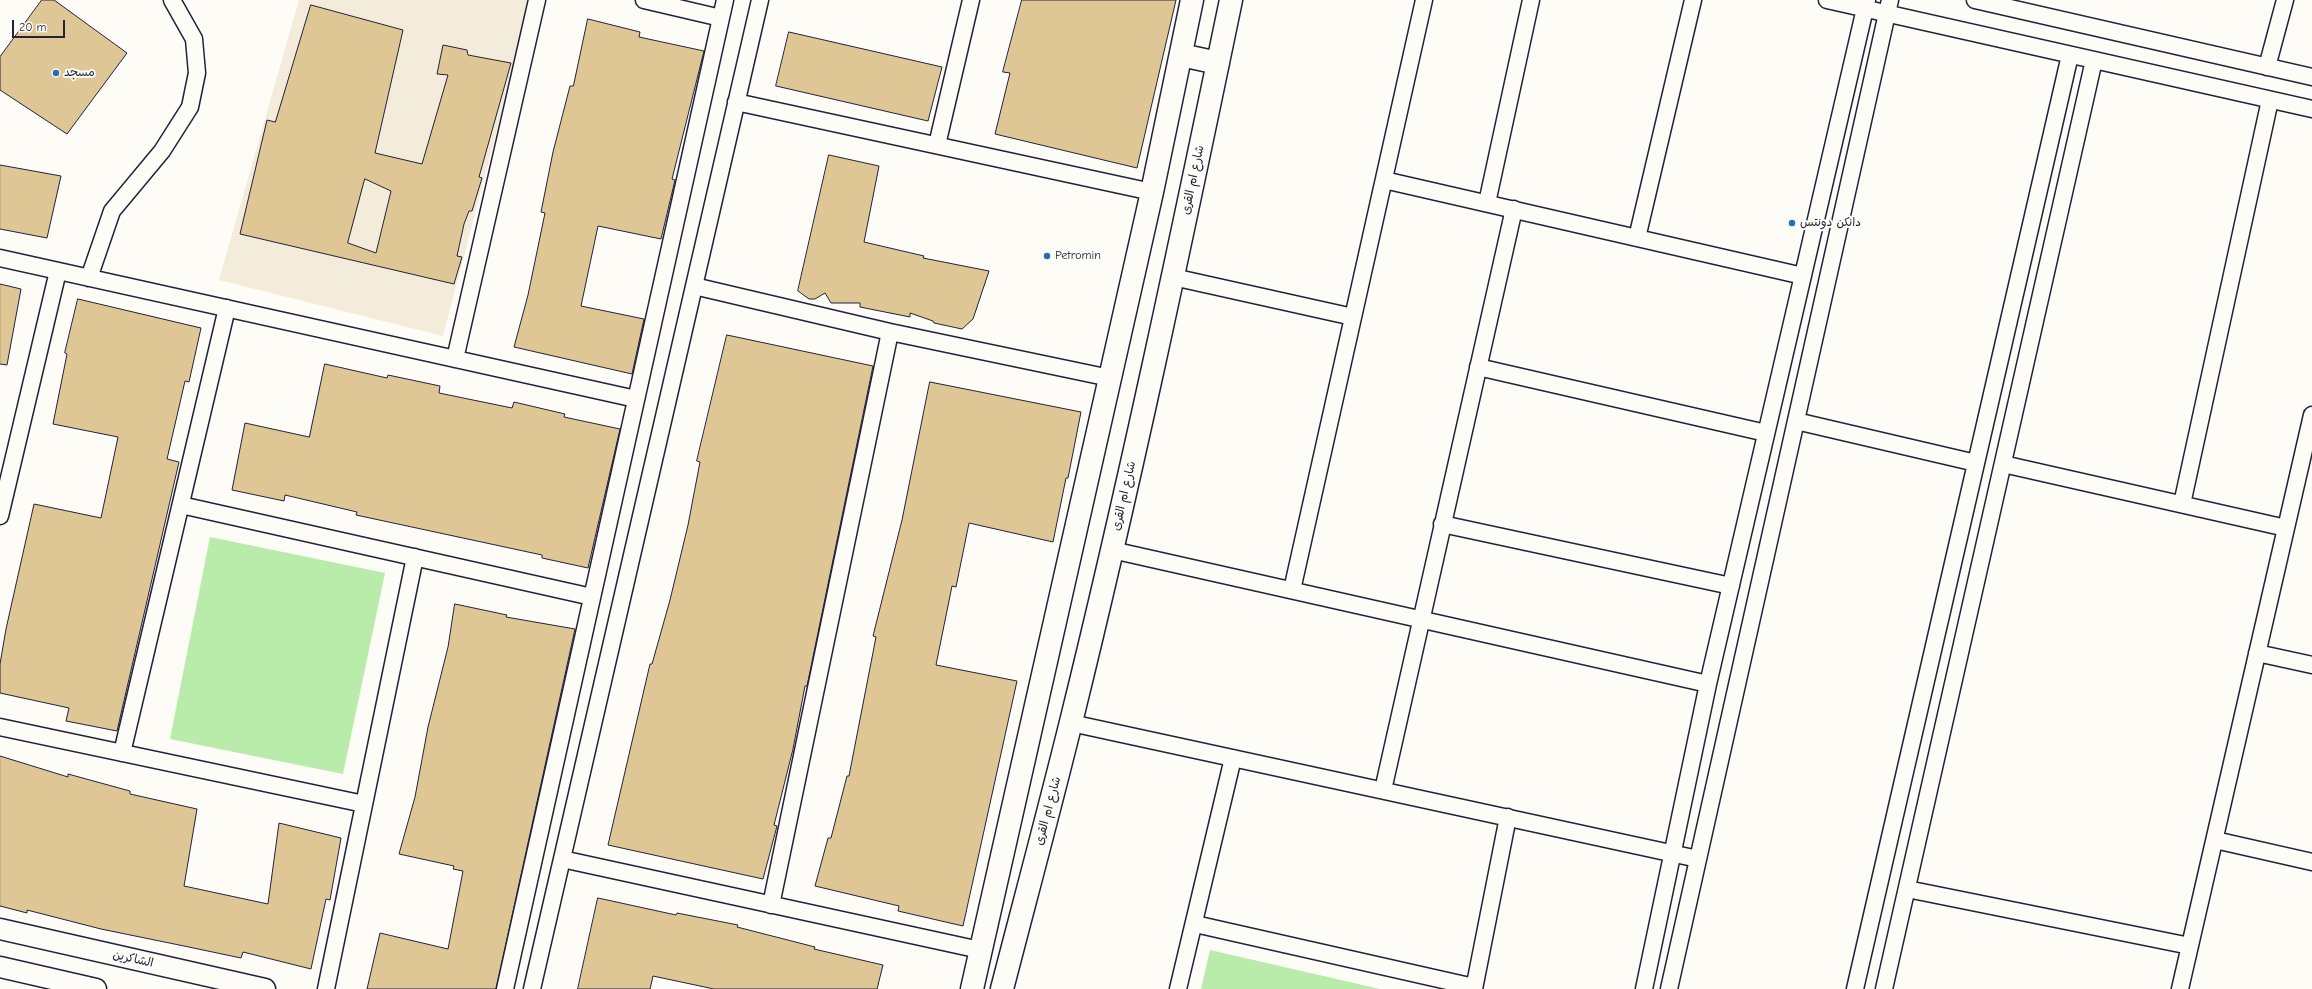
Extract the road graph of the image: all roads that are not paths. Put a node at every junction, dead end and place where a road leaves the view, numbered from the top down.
1 (172, 0) edge
2 (538, 0) edge
3 (644, 0) edge
4 (725, 0) edge
5 (760, 0) edge
6 (971, 0) edge
7 (1192, 0) edge
8 (1231, 0) edge
9 (1424, 0) edge
10 (1531, 0) edge
11 (1693, 0) edge
12 (1827, 0) edge
13 (1975, 0) edge
14 (2285, 0) edge
15 (1993, 2) edge
16 (1866, 4) edge
17 (1888, 7) edge
18 (721, 18) junction
19 (1181, 55) junction
20 (2070, 55) junction
21 (2094, 60) junction
22 (1218, 63) junction
23 (2268, 67) junction
24 (2312, 77) edge
25 (2270, 100) junction
26 (736, 102) junction
27 (2312, 109) edge
28 (937, 145) junction
29 (1384, 180) junction
30 (1152, 192) junction
31 (1487, 203) junction
32 (1514, 209) junction
33 (1636, 238) junction
34 (0, 258) edge
35 (58, 271) junction
36 (1803, 276) junction
37 (1173, 277) junction
38 (89, 278) junction
39 (694, 286) junction
40 (227, 308) junction
41 (1353, 317) junction
42 (890, 332) junction
43 (455, 359) junction
44 (1478, 367) junction
45 (1110, 378) junction
46 (1996, 378) junction
47 (2022, 381) junction
48 (636, 399) junction
49 (2312, 414) edge
50 (1796, 421) junction
51 (1766, 434) junction
52 (1976, 463) junction
53 (2003, 464) junction
54 (2182, 504) junction
55 (181, 506) junction
56 (0, 516) edge
57 (1442, 524) junction
58 (2286, 528) junction
59 (1112, 550) junction
60 (415, 557) junction
61 (1731, 586) junction
62 (1292, 590) junction
63 (592, 597) junction
64 (1421, 619) junction
65 (2257, 653) junction
66 (2312, 665) edge
67 (1708, 684) junction
68 (1071, 723) junction
69 (0, 727) edge
70 (122, 753) junction
71 (1233, 758) junction
72 (1382, 790) junction
73 (364, 804) junction
74 (1508, 818) junction
75 (2214, 840) junction
76 (1672, 853) junction
77 (1698, 859) junction
78 (562, 860) junction
79 (2312, 862) edge
80 (1907, 889) junction
81 (771, 905) junction
82 (1195, 924) junction
83 (0, 929) edge
84 (2190, 946) junction
85 (980, 950) junction
86 (0, 967) edge
87 (1474, 988) edge
88 (93, 989) edge
89 (265, 989) edge
90 (326, 989) edge
91 (505, 989) edge
92 (532, 989) edge
93 (972, 989) edge
94 (1002, 989) edge
95 (1178, 989) edge
96 (1644, 989) edge
97 (1669, 989) edge
98 (1855, 989) edge
99 (1884, 989) edge
100 (2180, 989) edge

1 - 38 street
2 - 43 street
3 - 18 street
4 - 18 street
5 - 26 street
6 - 28 street
7 - 19 main road
8 - 22 main road, شارع ام القرى
9 - 29 street
10 - 31 street
11 - 33 street
12 - 16 street
13 - 15 street
14 - 23 street
15 - 23 street
16 - 17 street
16 - 36 street
17 - 20 street
17 - 50 street
18 - 48 street
19 - 22 main road
19 - 30 main road
20 - 21 street
20 - 46 street
21 - 25 street
21 - 47 street
22 - 37 main road, شارع ام القرى
23 - 24 street
25 - 27 street
25 - 54 street
26 - 28 street
26 - 39 street
28 - 30 street
29 - 31 street
29 - 41 street
30 - 45 main road
31 - 32 street
32 - 33 street
32 - 44 street
33 - 36 street
34 - 35 street
35 - 38 street
35 - 56 street
36 - 51 street
37 - 41 street
37 - 59 main road, شارع ام القرى
38 - 40 street
39 - 42 street
39 - 78 street
40 - 43 street
40 - 55 street
41 - 62 street
42 - 45 street
42 - 81 street
43 - 48 street
44 - 51 street
44 - 57 street
45 - 85 main road
46 - 47 street
46 - 52 street
47 - 53 street
48 - 63 street
49 - 58 street
50 - 52 street
50 - 77 street
51 - 61 street
52 - 98 street
53 - 54 street
53 - 80 street
54 - 58 street
55 - 60 street
55 - 70 street
57 - 61 street
57 - 64 street
58 - 65 street
59 - 62 street
59 - 68 main road, شارع ام القرى
60 - 63 street
60 - 73 street
61 - 67 street
62 - 64 street
63 - 91 street
64 - 67 street
64 - 72 street
65 - 66 street
65 - 75 street
67 - 76 street
68 - 71 street
68 - 94 main road, شارع ام القرى
69 - 70 street
70 - 73 street
71 - 72 street
71 - 82 street
72 - 74 street
73 - 90 street
74 - 76 street
74 - 87 street
75 - 79 street
75 - 84 street
76 - 77 street
76 - 96 street
77 - 97 street
78 - 81 street
78 - 92 street
80 - 84 street
80 - 99 street
81 - 85 street
82 - 87 street
82 - 95 street
83 - 89 street, الشاكرين
84 - 100 street
85 - 93 main road
86 - 88 street

